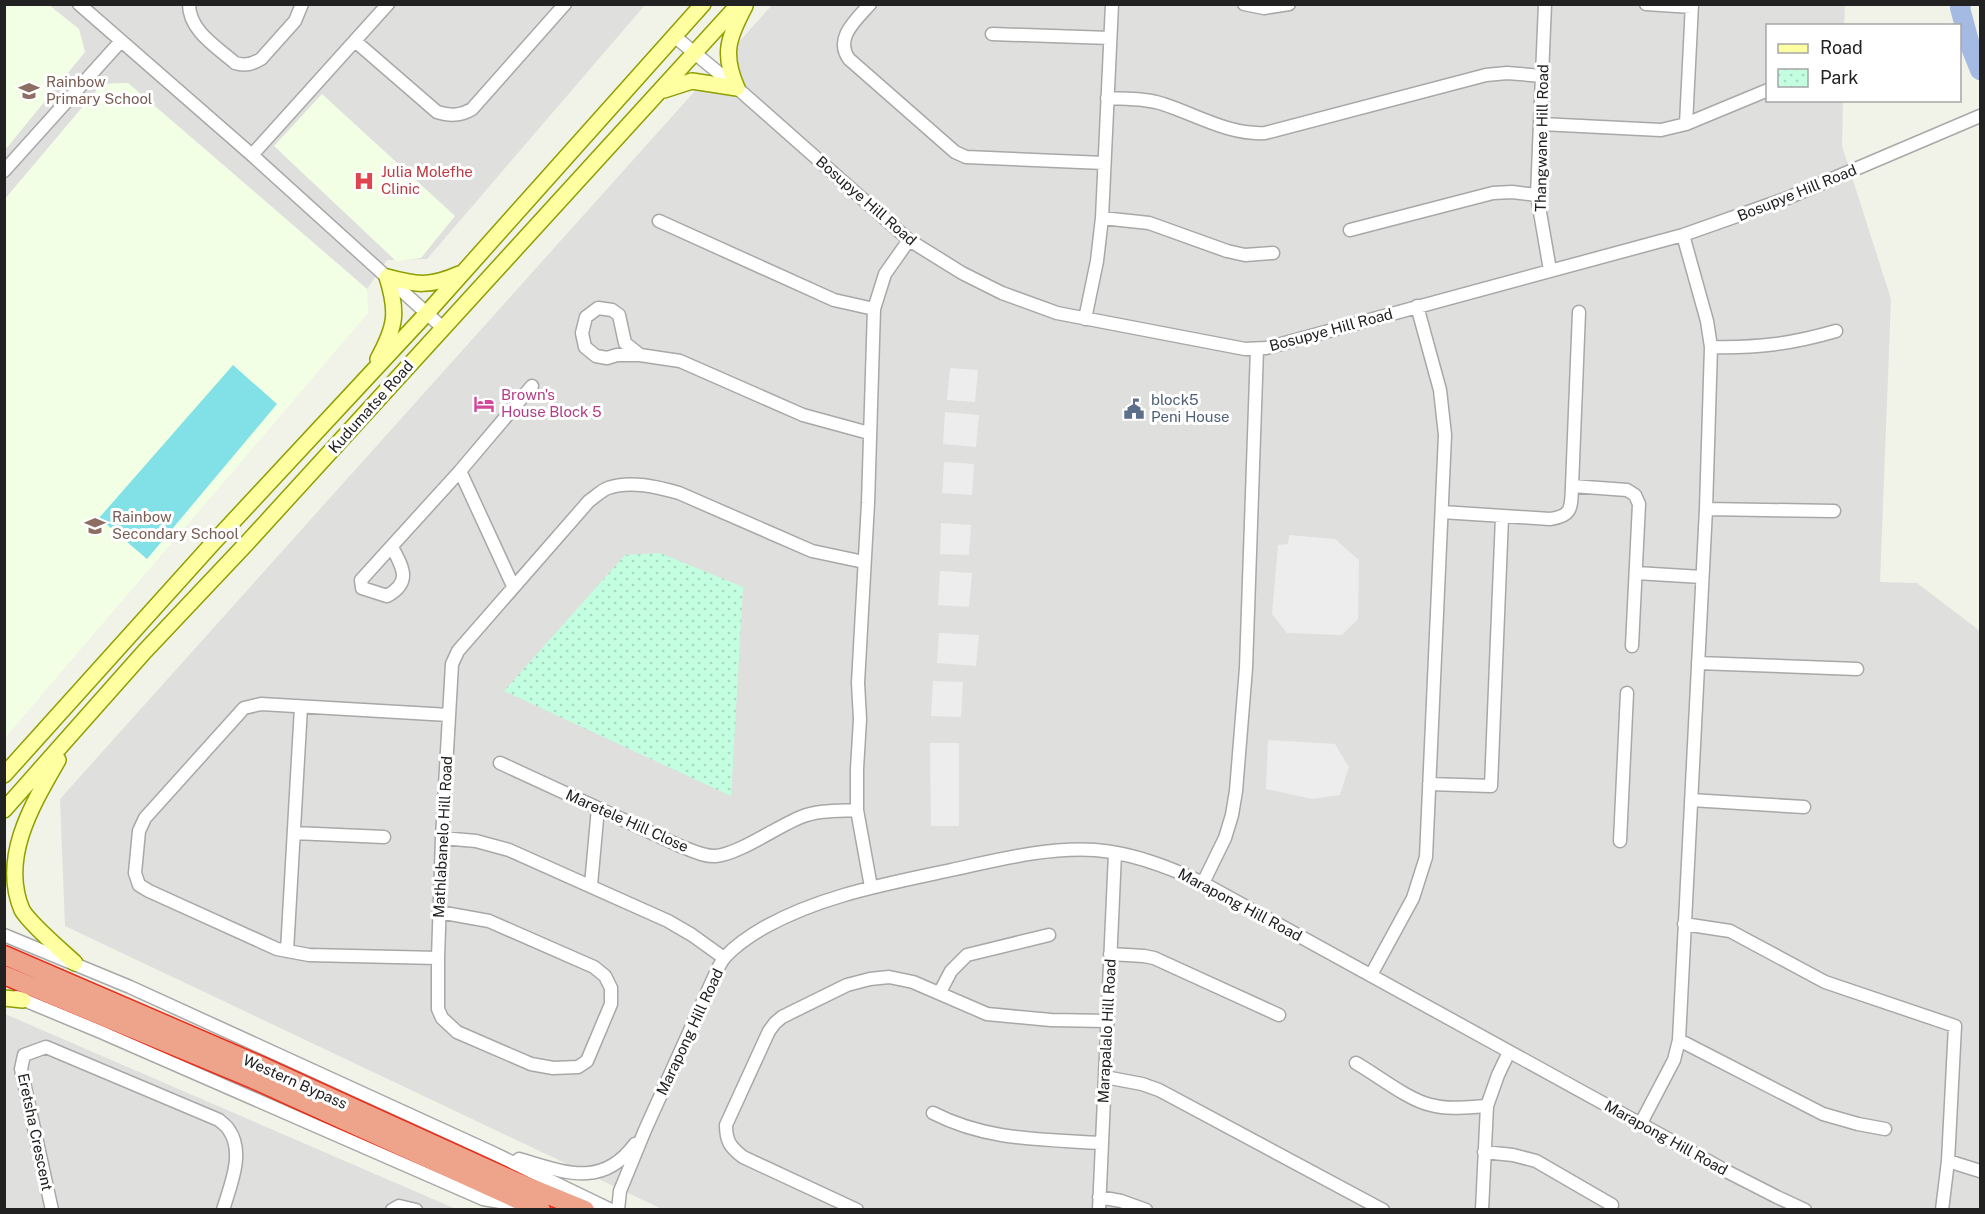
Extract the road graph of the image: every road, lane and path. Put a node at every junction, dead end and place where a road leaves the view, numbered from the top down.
1 (79, 4) edge
2 (189, 4) edge
3 (302, 4) edge
4 (388, 4) edge
5 (565, 4) edge
6 (703, 4) edge
7 (739, 4) edge
8 (745, 4) edge
9 (870, 4) edge
10 (1112, 4) edge
11 (1244, 4) edge
12 (1289, 4) edge
13 (1545, 4) edge
14 (1646, 4) edge
15 (1692, 6) edge
16 (992, 33) dead end
17 (674, 36) junction
18 (1110, 38) junction
19 (121, 41) junction
20 (355, 41) junction
21 (694, 54) junction
22 (1543, 76) junction
23 (737, 88) junction
24 (1766, 90) edge
25 (661, 92) junction
26 (1107, 98) junction
27 (1980, 116) edge
28 (1541, 124) junction
29 (1686, 124) junction
30 (252, 155) junction
31 (1104, 163) junction
32 (4, 171) edge
33 (1538, 195) junction
34 (1102, 218) junction
35 (659, 221) dead end
36 (1350, 230) dead end
37 (1683, 236) junction
38 (909, 240) junction
39 (1273, 253) dead end
40 (1550, 270) junction
41 (465, 271) junction
42 (387, 277) junction
43 (1417, 306) junction
44 (874, 309) junction
45 (1579, 312) dead end
46 (427, 313) junction
47 (1084, 319) junction
48 (443, 328) junction
49 (1836, 331) dead end
50 (1710, 347) junction
51 (1257, 349) junction
52 (640, 355) junction
53 (367, 380) junction
54 (532, 386) dead end
55 (869, 433) junction
56 (460, 471) junction
57 (1572, 486) junction
58 (1706, 509) junction
59 (1834, 511) dead end
60 (1442, 512) junction
61 (1502, 517) junction
62 (392, 547) dead end
63 (864, 562) junction
64 (1636, 573) junction
65 (1702, 577) junction
66 (513, 586) junction
67 (1632, 646) dead end
68 (1698, 663) junction
69 (1857, 669) dead end
70 (1627, 693) dead end
71 (301, 707) junction
72 (449, 715) junction
73 (72, 734) junction
74 (500, 763) dead end
75 (4, 775) edge
76 (1429, 784) junction
77 (1691, 800) junction
78 (1804, 807) dead end
79 (598, 808) junction
80 (4, 810) edge
81 (857, 810) junction
82 (294, 833) junction
83 (384, 837) dead end
84 (442, 838) junction
85 (1620, 841) dead end
86 (1115, 853) junction
87 (1203, 883) junction
88 (591, 885) junction
89 (871, 887) junction
90 (439, 912) junction
91 (1684, 924) junction
92 (4, 935) edge
93 (1050, 935) dead end
94 (287, 951) junction
95 (1110, 954) junction
96 (4, 955) edge
97 (438, 958) junction
98 (724, 958) junction
99 (75, 963) junction
100 (4, 975) edge
101 (1371, 975) junction
102 (940, 992) junction
103 (4, 993) edge
104 (4, 998) edge
105 (23, 1000) junction
106 (1279, 1016) dead end
107 (1107, 1021) junction
108 (1679, 1040) junction
109 (1509, 1052) junction
110 (1356, 1063) dead end
111 (1105, 1077) junction
112 (1488, 1106) junction
113 (933, 1113) dead end
114 (1641, 1124) junction
115 (1885, 1129) dead end
116 (645, 1130) junction
117 (1101, 1143) junction
118 (491, 1152) junction
119 (1484, 1152) junction
120 (1948, 1161) junction
121 (1980, 1171) edge
122 (1099, 1203) edge
123 (1612, 1205) dead end
124 (396, 1208) edge
125 (51, 1209) edge
126 (223, 1209) edge
127 (416, 1209) edge
128 (539, 1209) edge
129 (585, 1209) edge
130 (611, 1209) edge
131 (618, 1209) edge
132 (857, 1209) edge
133 (1146, 1209) edge
134 (1383, 1209) edge
135 (1482, 1209) edge
136 (1805, 1209) edge
137 (1942, 1209) edge

1 - 19 street
2 - 3 street
4 - 20 street
5 - 20 street
6 - 17 main road, Kudumatse Road
7 - 21 main road, Kudumatse Road
8 - 23 main road
9 - 31 street
10 - 18 street
11 - 12 street
13 - 22 street, Thangwane Hill Road
14 - 15 street
15 - 29 street
16 - 18 street
17 - 21 street, Bosupye Hill Road
17 - 41 main road, Kudumatse Road
18 - 26 street
19 - 30 street
19 - 32 street
20 - 30 street
21 - 23 street, Bosupye Hill Road
21 - 25 main road, Kudumatse Road
22 - 26 street
22 - 28 street, Thangwane Hill Road
23 - 25 main road
23 - 38 street, Bosupye Hill Road
24 - 29 street
25 - 48 main road, Kudumatse Road
26 - 31 street
27 - 37 street, Bosupye Hill Road
28 - 29 street
28 - 33 street, Thangwane Hill Road
30 - 42 street
31 - 34 street
33 - 36 street
33 - 40 street, Thangwane Hill Road
34 - 39 street
34 - 47 street
35 - 44 street
37 - 40 street, Bosupye Hill Road
37 - 50 street
38 - 44 street
38 - 47 street, Bosupye Hill Road
40 - 43 street, Bosupye Hill Road
41 - 42 main road
41 - 46 main road, Kudumatse Road
42 - 46 street
42 - 53 main road
43 - 51 street, Bosupye Hill Road
43 - 60 street
44 - 55 street
45 - 57 street
46 - 48 street
46 - 53 main road, Kudumatse Road
47 - 51 street, Bosupye Hill Road
48 - 73 main road, Kudumatse Road
49 - 50 street
50 - 58 street
51 - 87 street
52 - 52 street
52 - 55 street
53 - 75 main road, Kudumatse Road
54 - 56 street
55 - 63 street
56 - 62 street
56 - 66 street
57 - 61 street
57 - 64 street
58 - 59 street
58 - 65 street
60 - 61 street
60 - 76 street
61 - 76 street
63 - 66 street, Mathlabanelo Hill Road
63 - 81 street
64 - 65 street
64 - 67 street
65 - 68 street
66 - 72 street, Mathlabanelo Hill Road
68 - 69 street
68 - 77 street
70 - 85 street
71 - 72 street
71 - 82 street
71 - 94 street
72 - 84 street, Mathlabanelo Hill Road
73 - 80 main road, Kudumatse Road
73 - 99 main road
74 - 79 street, Maretele Hill Close
76 - 101 street
77 - 78 street
77 - 91 street
79 - 81 street, Maretele Hill Close
79 - 88 street
81 - 89 street
82 - 83 street
82 - 94 street
84 - 88 street
84 - 90 street, Mathlabanelo Hill Road
86 - 87 street, Marapong Hill Road
86 - 89 street, Marapong Hill Road
86 - 95 street, Marapalalo Hill Road
87 - 101 street, Marapong Hill Road
88 - 98 street
89 - 98 street, Marapong Hill Road
90 - 97 street, Mathlabanelo Hill Road
90 - 97 street, Mathlabanelo Hill Road
91 - 108 street
91 - 120 street
92 - 99 street
93 - 102 street
94 - 97 street
95 - 106 street
95 - 107 street, Marapalalo Hill Road
96 - 129 highway, Western Bypass
98 - 116 street, Marapong Hill Road
99 - 118 street
100 - 128 highway, Western Bypass
101 - 109 street, Marapong Hill Road
102 - 107 street
102 - 132 street
103 - 105 street
104 - 105 main road
105 - 128 street
107 - 111 street, Marapalalo Hill Road
108 - 114 street
108 - 115 street
109 - 112 street
109 - 114 street, Marapong Hill Road
110 - 112 street
111 - 117 street, Marapalalo Hill Road
111 - 134 street
112 - 119 street
113 - 117 street
114 - 136 street, Marapong Hill Road
116 - 118 street
116 - 131 street, Marapong Hill Road
117 - 122 street, Marapalalo Hill Road
118 - 130 street
119 - 123 street
119 - 135 street
120 - 121 street
120 - 137 street
122 - 133 street
124 - 127 street
125 - 126 street, Eretsha Crescent

